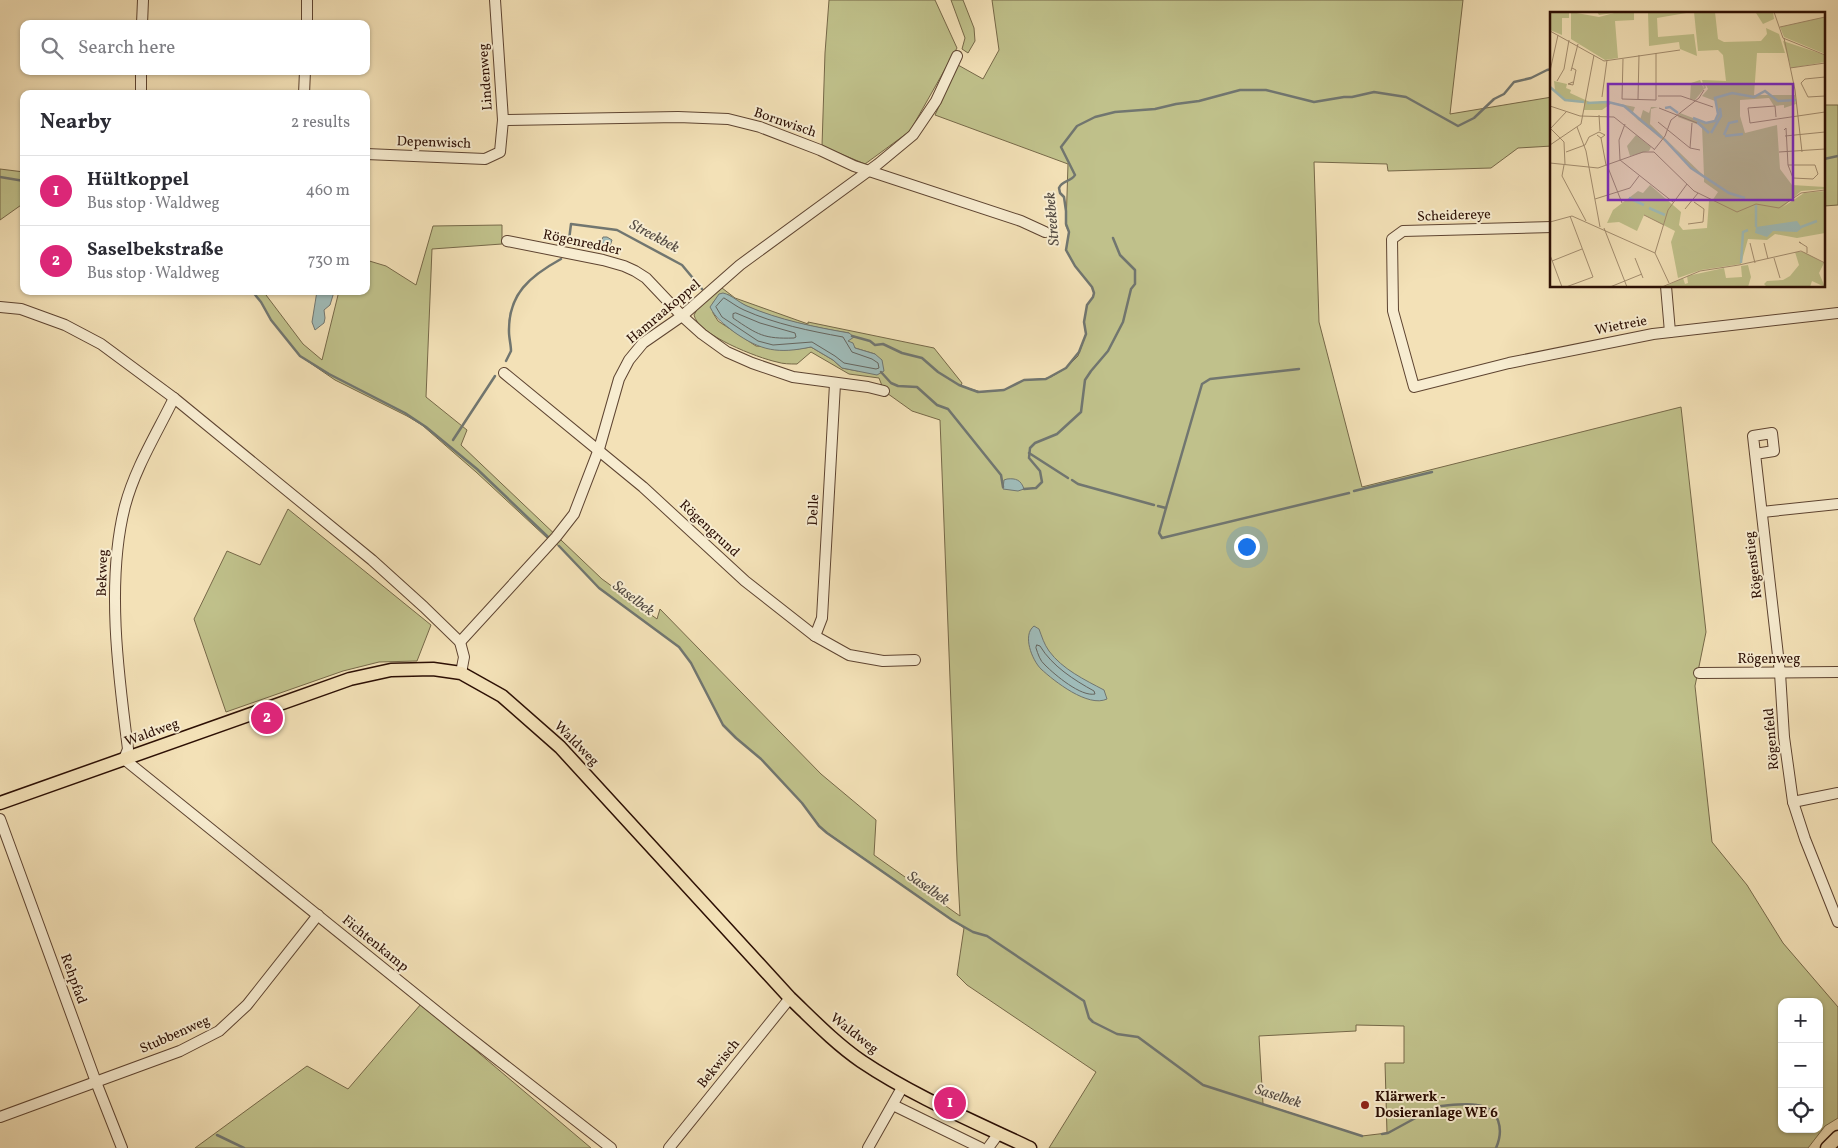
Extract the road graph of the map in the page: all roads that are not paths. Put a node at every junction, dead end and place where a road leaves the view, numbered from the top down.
1 (143, 0) edge
2 (308, 0) edge
3 (495, 0) edge
4 (142, 20) edge
5 (307, 20) edge
6 (957, 56) dead end
7 (141, 75) edge
8 (305, 75) edge
9 (140, 90) edge
10 (304, 90) edge
11 (503, 120) junction
12 (500, 152) joint
13 (370, 154) edge
14 (868, 171) junction
15 (1550, 227) edge
16 (1044, 232) dead end
17 (507, 242) dead end
18 (1666, 288) edge
19 (0, 307) edge
20 (1838, 313) edge
21 (682, 316) junction
22 (1670, 332) junction
23 (504, 373) dead end
24 (835, 384) junction
25 (1414, 387) joint
26 (884, 391) dead end
27 (174, 398) junction
28 (599, 449) junction
29 (1755, 454) dead end
30 (1838, 504) edge
31 (1762, 512) junction
32 (815, 636) junction
33 (460, 642) junction
34 (915, 660) dead end
35 (1838, 672) edge
36 (462, 673) junction
37 (1699, 673) dead end
38 (1780, 673) junction
39 (124, 759) junction
40 (1838, 794) edge
41 (1792, 802) junction
42 (0, 804) edge
43 (0, 819) edge
44 (318, 915) junction
45 (1838, 922) edge
46 (790, 998) junction
47 (96, 1082) junction
48 (903, 1086) junction
49 (893, 1105) junction
50 (0, 1117) edge
51 (999, 1133) junction
52 (1838, 1137) edge
53 (122, 1148) edge
54 (612, 1148) edge
55 (669, 1148) edge
56 (868, 1148) edge
57 (981, 1148) edge
58 (988, 1148) edge
59 (1030, 1148) edge
60 (1827, 1148) edge

1 - 4 street
2 - 5 street
3 - 11 street, Lindenweg
6 - 14 street, Hamraakoppel
7 - 9 street
8 - 10 street
11 - 12 street, Lindenweg
11 - 14 street, Bornwisch
12 - 13 street, Depenwisch
14 - 16 street, Bornwisch
14 - 21 street, Hamraakoppel
15 - 25 street, Scheidereye
17 - 21 street, Rögenredder
18 - 22 street
19 - 27 street
20 - 22 street, Wietreie
21 - 24 street, Rögenredder
21 - 28 street, Hamraakoppel
22 - 25 street, Wietreie
23 - 28 street, Rögengrund
24 - 26 street, Rögenredder
24 - 32 street, Delle
27 - 33 street
27 - 39 street, Bekweg
28 - 32 street, Rögengrund
28 - 33 street, Hamraakoppel
29 - 31 street, Rögenstieg
30 - 31 street
31 - 38 street, Rögenstieg
32 - 34 street, Rögengrund
33 - 36 street
35 - 38 street, Rögenweg
36 - 39 main road, Waldweg
36 - 46 main road, Waldweg
37 - 38 street, Rögenweg
38 - 41 street, Rögenfeld
39 - 42 main road, Waldweg
39 - 44 street, Fichtenkamp
40 - 41 street
41 - 45 street, Rögenfeld
43 - 47 street, Rehpfad
44 - 47 street, Stubbenweg
44 - 54 street, Fichtenkamp
46 - 48 main road, Waldweg
46 - 55 street, Bekwisch
47 - 50 street, Stubbenweg
47 - 53 street, Rehpfad
48 - 49 street
48 - 51 main road, Waldweg
49 - 56 street
49 - 57 street
51 - 58 street
51 - 59 main road, Waldweg
52 - 60 main road

